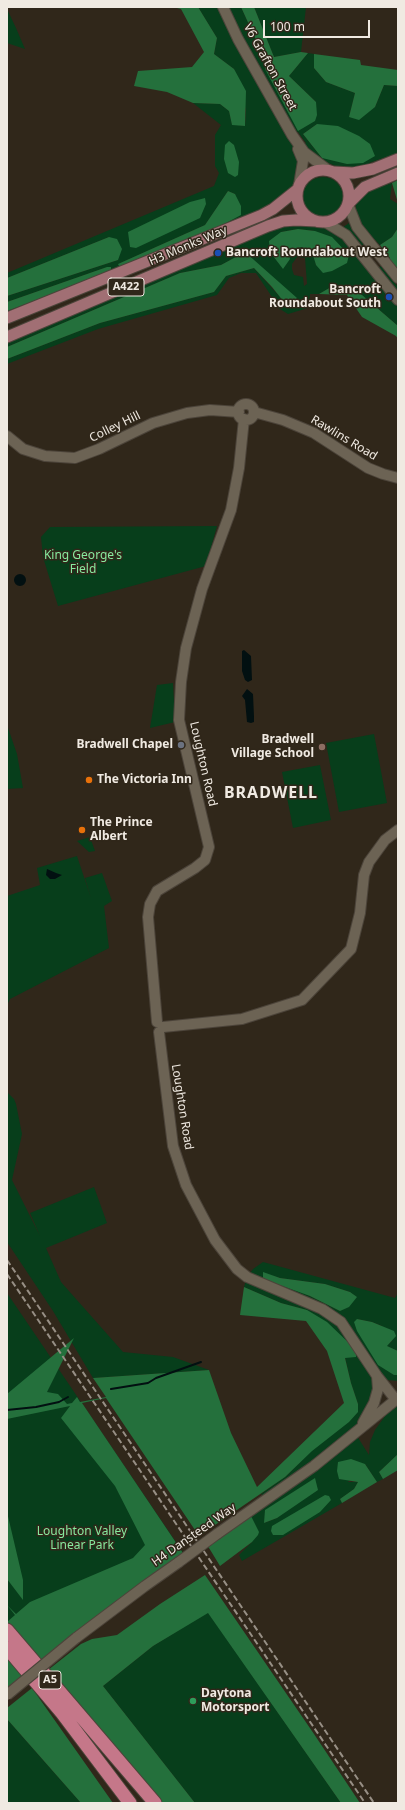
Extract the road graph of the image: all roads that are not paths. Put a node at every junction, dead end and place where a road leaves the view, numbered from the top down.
1 (224, 7) edge
2 (295, 139) junction
3 (397, 159) edge
4 (330, 171) junction
5 (398, 173) edge
6 (299, 187) junction
7 (348, 204) junction
8 (320, 222) junction
9 (398, 278) edge
10 (398, 300) edge
11 (7, 318) edge
12 (7, 337) edge
13 (254, 412) junction
14 (242, 416) junction
15 (7, 436) edge
16 (398, 478) edge
17 (398, 830) edge
18 (160, 1027) junction
19 (377, 1376) junction
20 (397, 1399) edge
21 (355, 1434) junction
22 (7, 1630) edge
23 (7, 1648) edge
24 (7, 1695) edge
25 (62, 1713) junction
26 (92, 1730) junction
27 (121, 1803) edge
28 (130, 1803) edge
29 (146, 1803) edge
30 (155, 1803) edge

1 - 2 street, V6 Grafton Street
2 - 4 street, V6 Grafton Street
2 - 6 street, V6 Grafton Street
3 - 4 main road, A422
4 - 6 main road, A422
4 - 7 main road
5 - 7 main road
6 - 8 main road
6 - 11 main road, H3 Monks Way / A422
7 - 8 main road
7 - 9 street
8 - 10 street
8 - 12 main road, H3 Monks Way / A422
13 - 14 street
13 - 14 street
13 - 16 street, Rawlins Road
14 - 15 street, Colley Hill
14 - 18 street, Loughton Road
17 - 18 street
18 - 19 street, Loughton Road
19 - 20 street, Loughton Road
19 - 21 street
20 - 21 street, H4 Dansteed Way
21 - 24 street, H4 Dansteed Way, bridge
22 - 26 highway, A5
23 - 25 highway, A5
25 - 27 highway
25 - 28 highway, A5
26 - 29 highway, A5
26 - 30 highway

